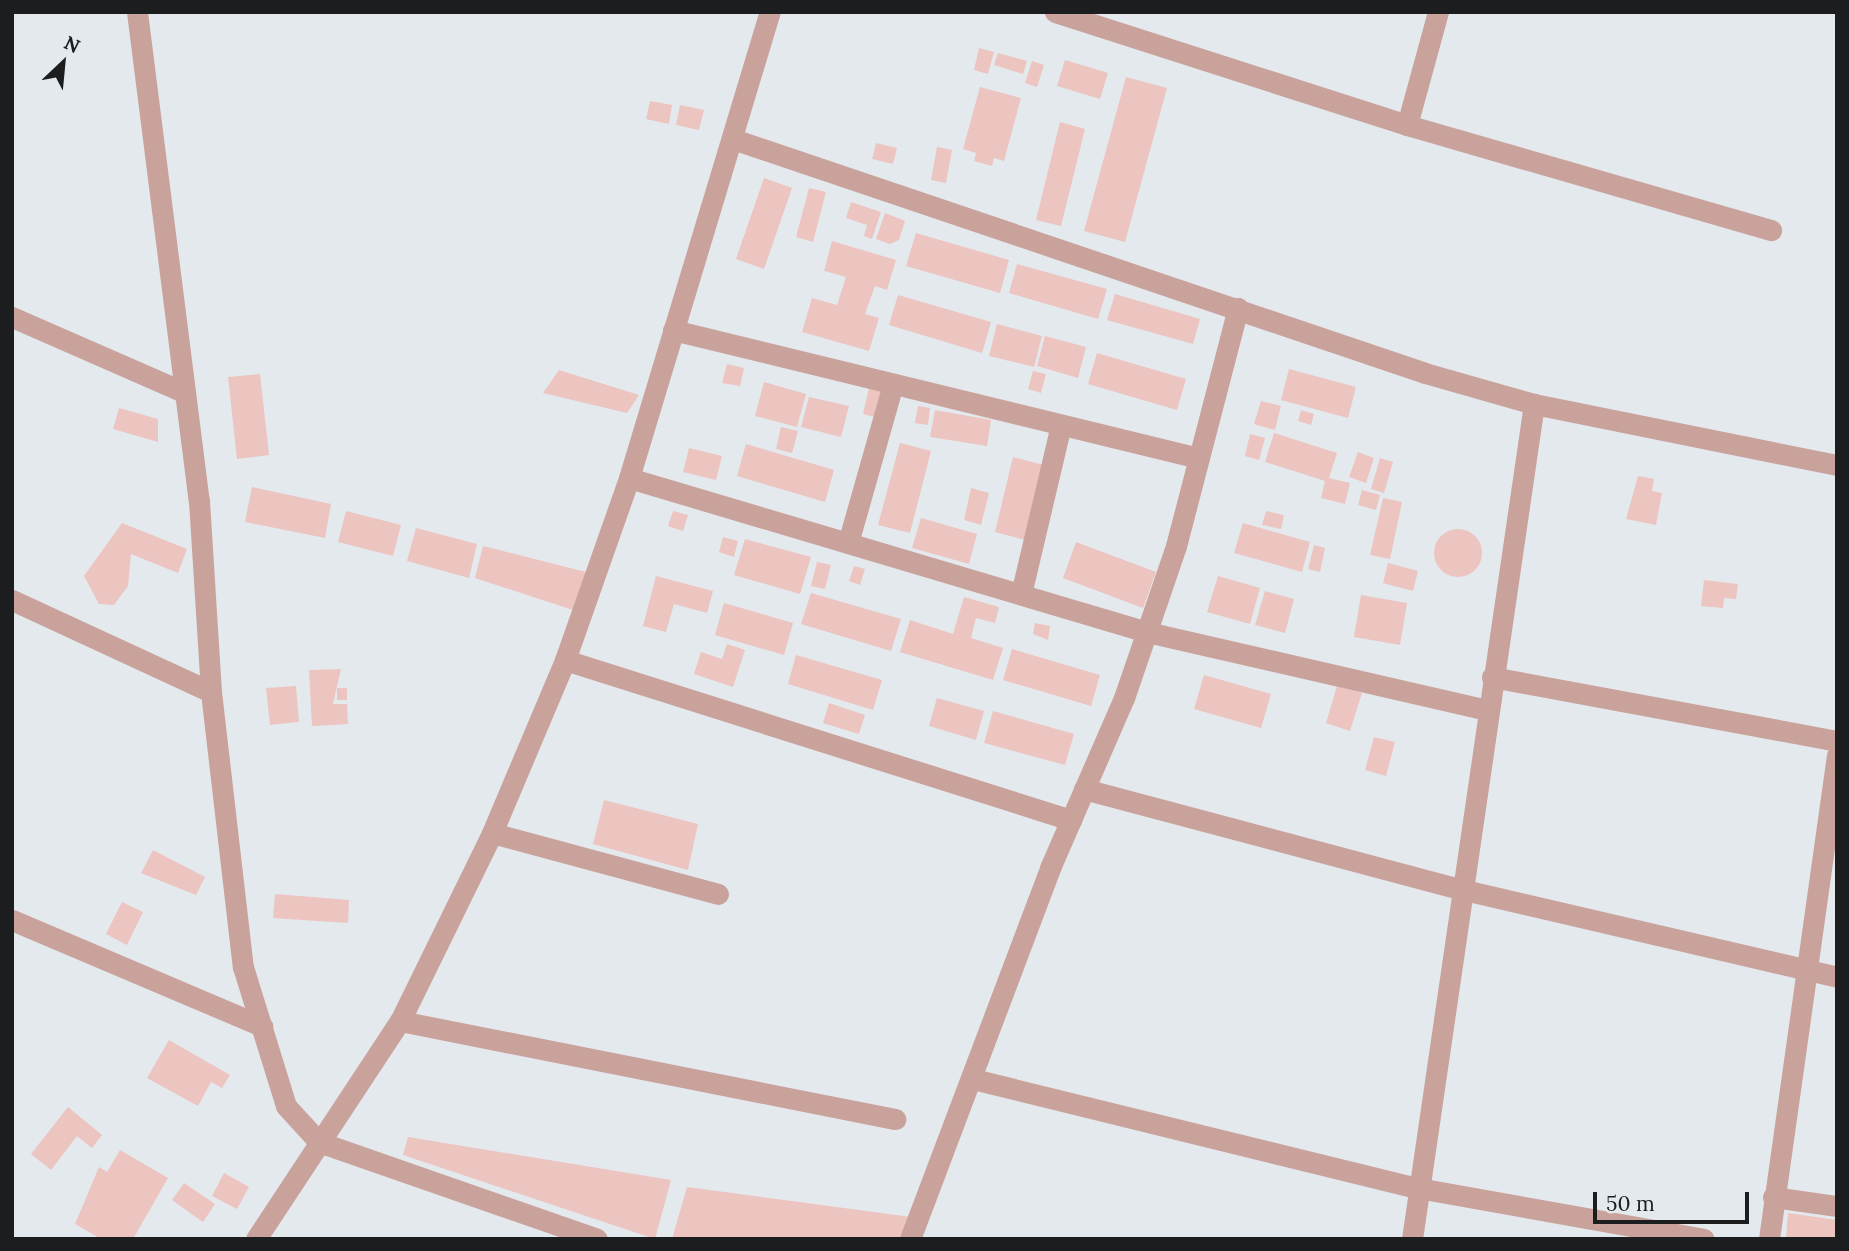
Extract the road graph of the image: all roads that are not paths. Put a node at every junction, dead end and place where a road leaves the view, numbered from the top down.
1 (137, 12) edge
2 (769, 12) edge
3 (1055, 12) edge
4 (1438, 12) edge
5 (1407, 124) junction
6 (733, 139) junction
7 (1771, 230) dead end
8 (1238, 307) junction
9 (12, 317) edge
10 (673, 330) junction
11 (893, 383) junction
12 (184, 392) junction
13 (1534, 404) junction
14 (1061, 425) junction
15 (1199, 458) junction
16 (1837, 465) edge
17 (629, 478) junction
18 (848, 543) junction
19 (1021, 594) junction
20 (12, 600) edge
21 (1147, 632) junction
22 (565, 660) junction
23 (1492, 677) junction
24 (211, 692) junction
25 (1487, 710) junction
26 (1837, 741) edge
27 (1837, 756) edge
28 (1084, 789) junction
29 (1071, 820) junction
30 (492, 833) junction
31 (1460, 889) junction
32 (718, 894) dead end
33 (12, 919) edge
34 (1804, 974) junction
35 (1837, 977) edge
36 (400, 1021) junction
37 (262, 1026) junction
38 (973, 1079) junction
39 (895, 1119) dead end
40 (319, 1142) junction
41 (1418, 1188) junction
42 (1773, 1197) junction
43 (1837, 1206) edge
44 (256, 1239) edge
45 (597, 1239) edge
46 (910, 1239) edge
47 (1412, 1239) edge
48 (1703, 1239) edge
49 (1769, 1239) edge

1 - 12 street
2 - 6 street
3 - 5 street
4 - 5 street
5 - 7 street
6 - 8 street
6 - 10 street
8 - 13 street
8 - 15 street
9 - 12 street
10 - 11 street
10 - 17 street
11 - 14 street
11 - 18 street
12 - 24 street
13 - 16 street
13 - 23 street
14 - 15 street
14 - 19 street
15 - 21 street
17 - 18 street
17 - 22 street
18 - 19 street
19 - 21 street
20 - 24 street
21 - 25 street
21 - 28 street
22 - 29 street
22 - 30 street
23 - 25 street
23 - 26 street
24 - 37 street
25 - 31 street
27 - 34 street
28 - 29 street
28 - 31 street
29 - 38 street
30 - 32 street
30 - 36 street
31 - 34 street
31 - 41 street
33 - 37 street
34 - 35 street
34 - 42 street
36 - 39 street
36 - 40 street
37 - 40 street
38 - 41 street
38 - 46 street
40 - 44 street
40 - 45 street
41 - 47 street
41 - 48 street
42 - 43 street
42 - 49 street

